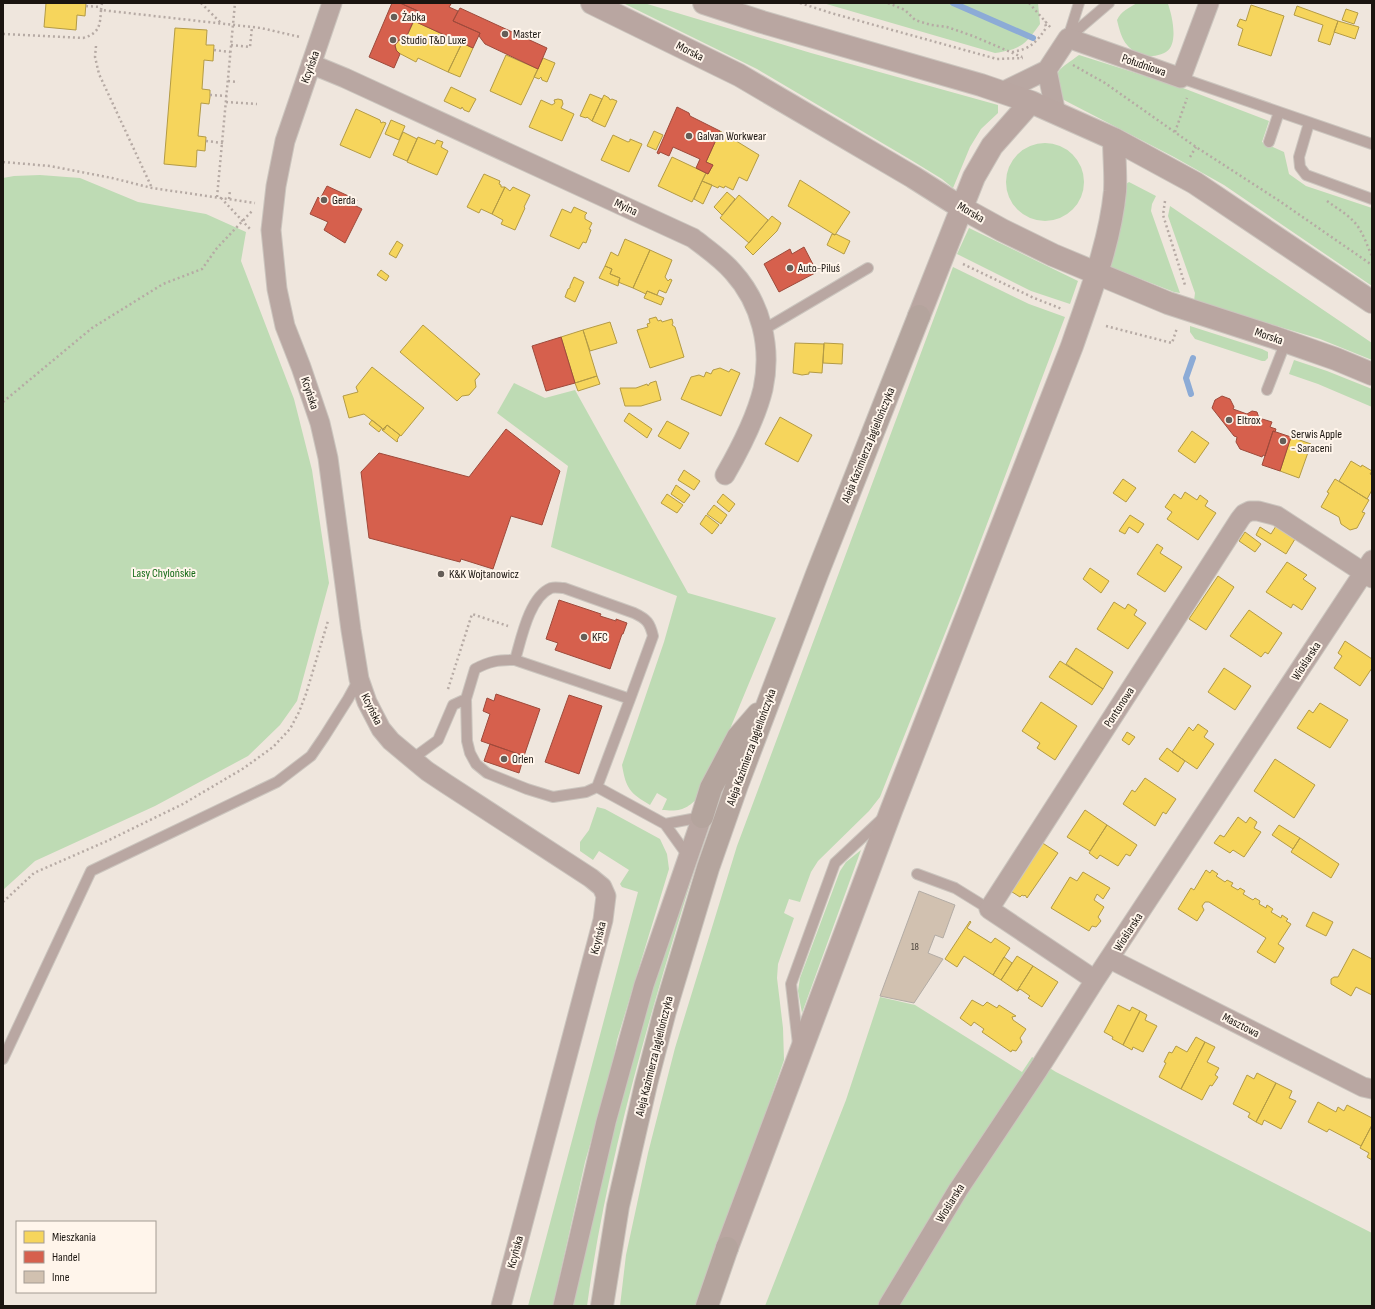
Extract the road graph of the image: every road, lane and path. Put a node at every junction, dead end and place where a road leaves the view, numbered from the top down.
1 (102, 3) edge
2 (201, 3) edge
3 (235, 3) edge
4 (332, 3) edge
5 (592, 3) edge
6 (704, 3) edge
7 (800, 3) edge
8 (888, 3) edge
9 (1029, 3) edge
10 (1079, 3) edge
11 (1109, 3) edge
12 (1209, 3) edge
13 (86, 6) dead end
14 (101, 8) junction
15 (221, 23) junction
16 (233, 24) junction
17 (252, 27) junction
18 (3, 34) edge
19 (298, 36) dead end
20 (1068, 38) junction
21 (231, 45) junction
22 (96, 46) dead end
23 (214, 50) dead end
24 (230, 52) junction
25 (1011, 52) junction
26 (312, 64) junction
27 (1072, 64) dead end
28 (1047, 70) junction
29 (1181, 78) junction
30 (228, 81) junction
31 (238, 82) dead end
32 (1002, 92) junction
33 (210, 94) dead end
34 (227, 96) junction
35 (226, 102) junction
36 (1031, 102) junction
37 (258, 104) dead end
38 (1279, 112) junction
39 (1056, 114) junction
40 (1309, 123) junction
41 (1114, 139) junction
42 (206, 141) dead end
43 (1269, 142) dead end
44 (223, 143) junction
45 (1372, 144) edge
46 (3, 162) edge
47 (1313, 178) junction
48 (152, 188) junction
49 (230, 190) dead end
50 (219, 197) junction
51 (229, 199) junction
52 (1372, 199) edge
53 (1165, 201) dead end
54 (962, 208) junction
55 (243, 220) junction
56 (251, 231) dead end
57 (1372, 256) edge
58 (961, 263) dead end
59 (1372, 265) edge
60 (868, 268) dead end
61 (1096, 274) junction
62 (1186, 288) dead end
63 (1372, 302) edge
64 (1066, 311) dead end
65 (919, 316) joint
66 (1179, 321) dead end
67 (1106, 326) dead end
68 (763, 330) junction
69 (1286, 341) junction
70 (1372, 374) edge
71 (1267, 390) dead end
72 (3, 402) edge
73 (725, 475) dead end
74 (1369, 570) edge
75 (329, 617) dead end
76 (524, 632) junction
77 (515, 660) junction
78 (358, 679) junction
79 (447, 692) dead end
80 (466, 698) junction
81 (630, 699) junction
82 (769, 700) junction
83 (412, 759) junction
84 (597, 787) junction
85 (891, 811) junction
86 (702, 817) junction
87 (665, 824) junction
88 (688, 856) junction
89 (917, 874) dead end
90 (3, 902) edge
91 (989, 909) junction
92 (1110, 959) junction
93 (1095, 980) junction
94 (800, 1056) junction
95 (3, 1059) edge
96 (1372, 1089) edge
97 (727, 1248) joint
98 (501, 1306) edge
99 (563, 1306) edge
100 (602, 1306) edge
101 (707, 1306) edge
102 (888, 1306) edge

1 - 14 path
2 - 15 path
3 - 16 path
4 - 26 street, Kcyńska
5 - 54 main road, Morska
6 - 32 main road
7 - 25 path
8 - 25 path
9 - 25 path
10 - 20 lane
11 - 20 lane
12 - 29 street, Południowa
13 - 14 path
14 - 15 path
14 - 18 path
15 - 16 path
16 - 17 path
16 - 21 path
17 - 19 path
17 - 21 path
20 - 28 street
20 - 29 street, Południowa
21 - 24 path
22 - 48 path
23 - 24 path
24 - 30 path
26 - 68 street, Mylna
26 - 78 street, Kcyńska
27 - 59 path
28 - 32 street
28 - 39 street
29 - 38 lane
30 - 31 path
30 - 34 path
32 - 36 main road
33 - 34 path
34 - 35 path
35 - 37 path
35 - 44 path
36 - 39 main road
36 - 54 main road, Aleja Kazimierza Jagiellończyka
38 - 40 lane
38 - 43 lane
39 - 41 main road
40 - 45 lane
40 - 47 lane
41 - 61 main road
41 - 63 main road
42 - 44 path
44 - 50 path
46 - 48 path
47 - 52 lane
47 - 57 path
48 - 50 path
49 - 51 path
50 - 51 path
50 - 55 path
51 - 55 path
53 - 62 path
54 - 61 main road, Morska
54 - 65 main road, Aleja Kazimierza Jagiellończyka
55 - 56 path
55 - 72 path
58 - 64 path
60 - 68 lane
61 - 69 main road, Morska
61 - 85 main road
65 - 82 highway, Aleja Kazimierza Jagiellończyka
66 - 67 path
68 - 73 street, Mylna
69 - 70 main road, Morska
69 - 71 lane
74 - 91 street, Pontonowa
74 - 92 street, Wioślarska
75 - 90 path
76 - 77 lane
76 - 79 path
76 - 81 lane
77 - 80 lane
77 - 81 lane
78 - 83 street, Kcyńska
78 - 95 lane
80 - 83 lane
80 - 84 lane
81 - 84 lane
82 - 86 highway
82 - 100 highway, Aleja Kazimierza Jagiellończyka
83 - 98 street, Kcyńska
84 - 87 lane
85 - 94 main road
85 - 94 lane
86 - 87 lane
86 - 88 street
87 - 88 lane
88 - 99 street
89 - 91 lane
91 - 93 street
92 - 93 street, Wioślarska
92 - 96 street, Masztowa
93 - 102 street, Wioślarska
94 - 97 main road
97 - 101 highway

